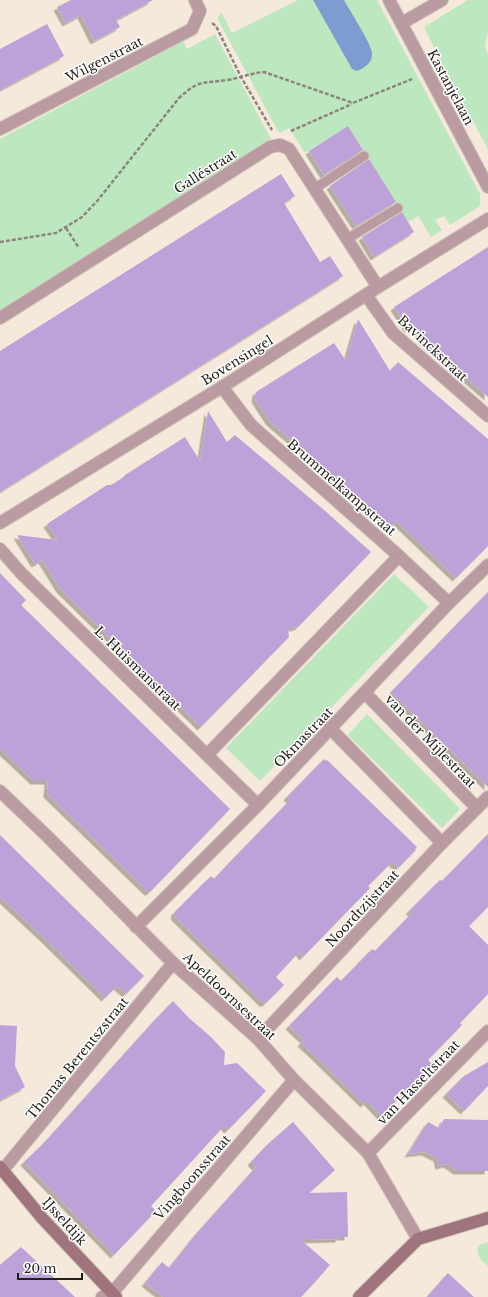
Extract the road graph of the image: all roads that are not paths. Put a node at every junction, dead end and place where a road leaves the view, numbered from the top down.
1 (195, 0) edge
2 (389, 0) edge
3 (442, 0) edge
4 (402, 23) junction
5 (0, 129) edge
6 (364, 156) dead end
7 (488, 187) edge
8 (314, 189) junction
9 (398, 208) dead end
10 (488, 220) edge
11 (347, 239) junction
12 (378, 287) junction
13 (366, 295) junction
14 (0, 318) edge
15 (222, 387) junction
16 (488, 416) edge
17 (0, 523) edge
18 (0, 549) edge
19 (399, 556) junction
20 (488, 565) edge
21 (449, 603) junction
22 (365, 693) junction
23 (330, 728) junction
24 (207, 755) junction
25 (0, 791) edge
26 (488, 797) edge
27 (258, 805) junction
28 (477, 808) junction
29 (442, 843) junction
30 (136, 926) junction
31 (174, 963) junction
32 (488, 1031) edge
33 (258, 1039) junction
34 (294, 1080) junction
35 (368, 1153) junction
36 (1, 1169) edge
37 (488, 1218) edge
38 (418, 1239) junction
39 (110, 1296) edge
40 (359, 1297) edge

1 - 5 street, Wilgenstraat
2 - 4 street, Kastanjelaan
3 - 4 street
4 - 7 street, Kastanjelaan
6 - 8 lane
8 - 11 street
8 - 14 street, Galléstraat
9 - 11 lane
10 - 12 street, Bovensingel
11 - 12 street
12 - 13 street, Bovensingel
13 - 15 street, Bovensingel
13 - 16 street, Bavinckstraat
15 - 17 street, Bovensingel
15 - 19 street, Brummelkampstraat
18 - 24 street, L. Huismanstraat
19 - 21 street, Brummelkampstraat
19 - 24 street
20 - 21 street, Okmastraat
21 - 22 street, Okmastraat
22 - 23 street, Okmastraat
22 - 28 street, van der Mijlestraat
23 - 27 street, Okmastraat
23 - 29 street
24 - 27 street, L. Huismanstraat
25 - 30 street, Apeldoornsestraat
26 - 28 street, Noordtzijstraat
27 - 30 street, Okmastraat
28 - 29 street, Noordtzijstraat
29 - 33 street, Noordtzijstraat
30 - 31 street, Apeldoornsestraat
31 - 33 street, Apeldoornsestraat
31 - 36 street, Thomas Berentszstraat
32 - 35 street, van Hasseltstraat
33 - 34 street, Apeldoornsestraat
34 - 35 street, Apeldoornsestraat
34 - 39 street, Vingboonsstraat
35 - 38 street, Apeldoornsestraat
36 - 39 street, IJsseldijk
37 - 38 street
38 - 40 street

